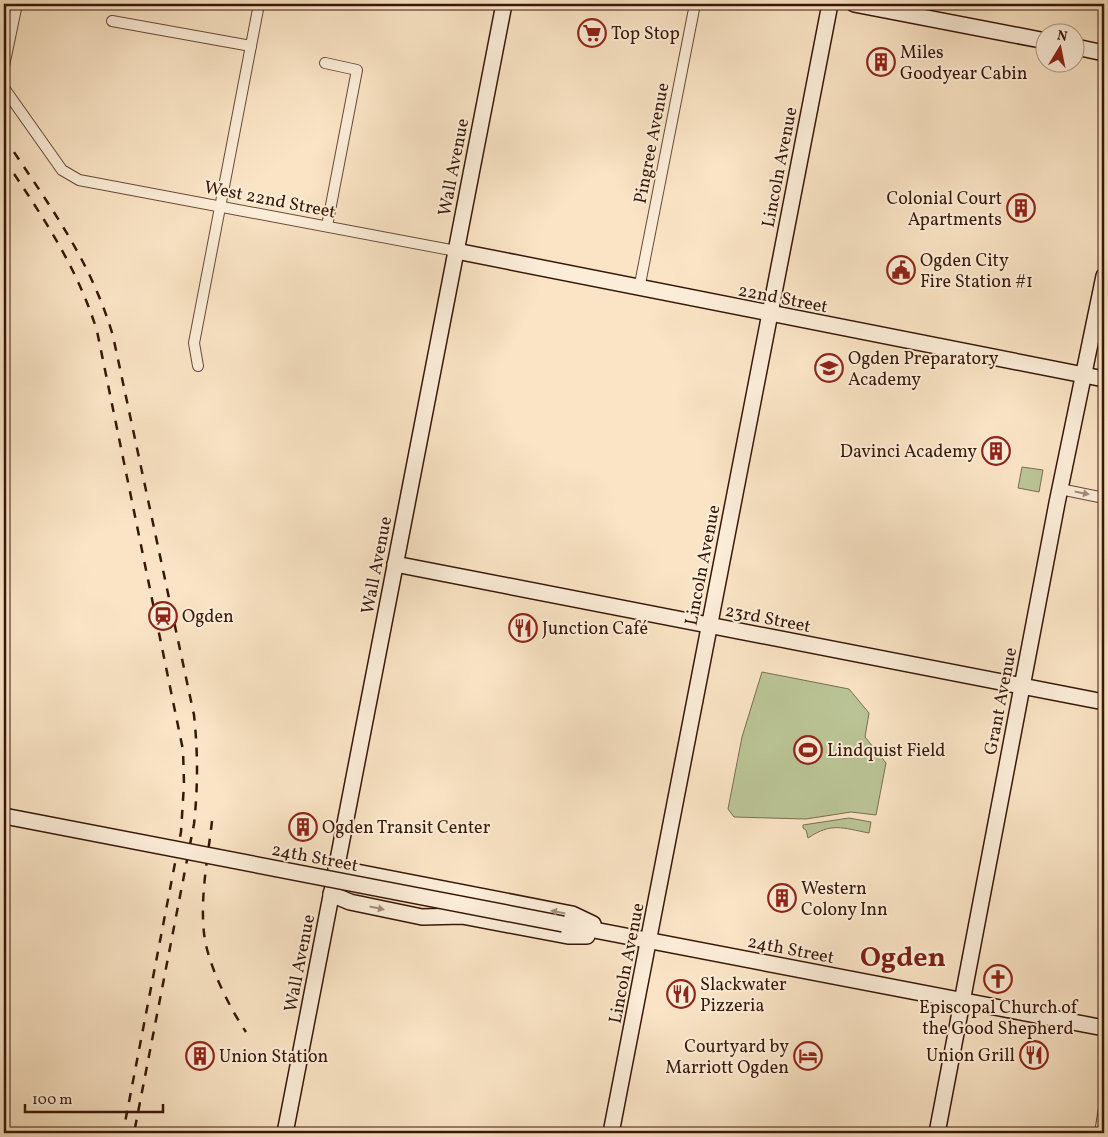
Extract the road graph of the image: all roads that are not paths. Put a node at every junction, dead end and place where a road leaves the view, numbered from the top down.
1 (17, 4) edge
2 (259, 4) edge
3 (504, 4) edge
4 (695, 4) edge
5 (830, 4) edge
6 (854, 4) edge
7 (112, 21) dead end
8 (1036, 39) edge
9 (251, 46) junction
10 (1086, 49) edge
11 (1104, 53) edge
12 (325, 63) dead end
13 (4, 66) edge
14 (4, 88) edge
15 (219, 206) junction
16 (327, 226) junction
17 (456, 252) junction
18 (1104, 276) edge
19 (639, 289) junction
20 (770, 314) junction
21 (198, 366) dead end
22 (1083, 375) junction
23 (1104, 379) edge
24 (1060, 489) junction
25 (1104, 498) edge
26 (395, 564) junction
27 (710, 626) junction
28 (1022, 686) junction
29 (1104, 702) edge
30 (4, 816) edge
31 (336, 868) junction
32 (331, 894) junction
33 (619, 936) junction
34 (648, 941) junction
35 (964, 1000) junction
36 (1104, 1028) edge
37 (1104, 1108) edge
38 (285, 1133) edge
39 (611, 1133) edge
40 (937, 1133) edge
41 (1100, 1133) edge

1 - 13 street
2 - 9 street
3 - 17 street, Wall Avenue
4 - 19 street, Pingree Avenue
5 - 20 street, Lincoln Avenue
6 - 8 street
7 - 9 street
9 - 15 street
10 - 11 street
12 - 16 street
14 - 15 street, West 22nd Street
15 - 16 street, West 22nd Street
15 - 21 street
16 - 17 street, West 22nd Street
17 - 19 street, 22nd Street
17 - 26 street, Wall Avenue
18 - 22 street, Grant Avenue
19 - 20 street, 22nd Street
20 - 22 street, 22nd Street
20 - 27 street, Lincoln Avenue
22 - 23 street, 22nd Street
22 - 24 street, Grant Avenue
24 -> 25 street
24 - 28 street, Grant Avenue
26 - 27 street, 23rd Street
26 - 31 street, Wall Avenue
27 - 28 street, 23rd Street
27 - 34 street, Lincoln Avenue
28 - 29 street, 23rd Street
28 - 35 street, Grant Avenue
30 - 33 street, 24th Street, bridge
31 - 32 street, Wall Avenue
33 -> 31 street, 24th Street
32 -> 33 street, 24th Street
32 - 38 street, Wall Avenue
33 - 34 street, 24th Street
34 - 35 street, 24th Street
34 - 39 street, Lincoln Avenue
35 - 36 street, 24th Street
35 - 40 street, Grant Avenue
37 - 41 street

